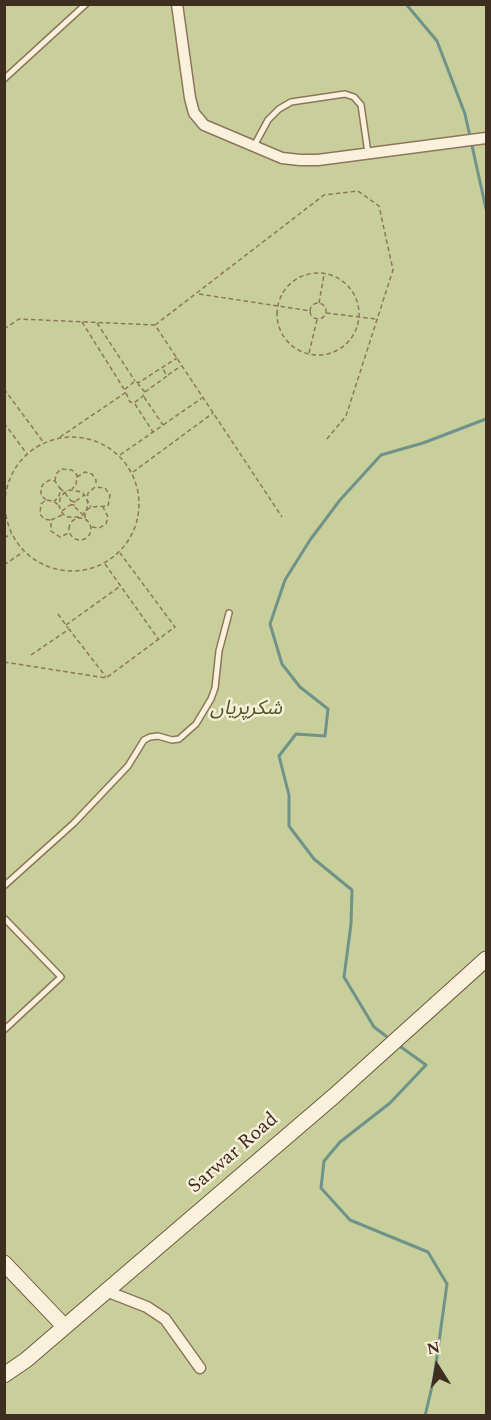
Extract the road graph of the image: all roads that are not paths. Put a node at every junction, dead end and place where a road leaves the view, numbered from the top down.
1 (86, 4) edge
2 (177, 4) edge
3 (4, 79) edge
4 (486, 138) edge
5 (254, 146) junction
6 (368, 153) junction
7 (229, 613) dead end
8 (4, 886) edge
9 (4, 918) edge
10 (486, 959) edge
11 (4, 1030) edge
12 (4, 1263) edge
13 (106, 1291) junction
14 (64, 1326) junction
15 (200, 1368) dead end
16 (4, 1375) edge

1 - 3 lane
2 - 5 street
4 - 6 street
5 - 6 street
5 - 6 lane
7 - 8 lane
9 - 11 lane
10 - 13 main road, Sarwar Road
12 - 14 main road
13 - 14 main road, Sarwar Road
13 - 15 street
14 - 16 main road, Sarwar Road

